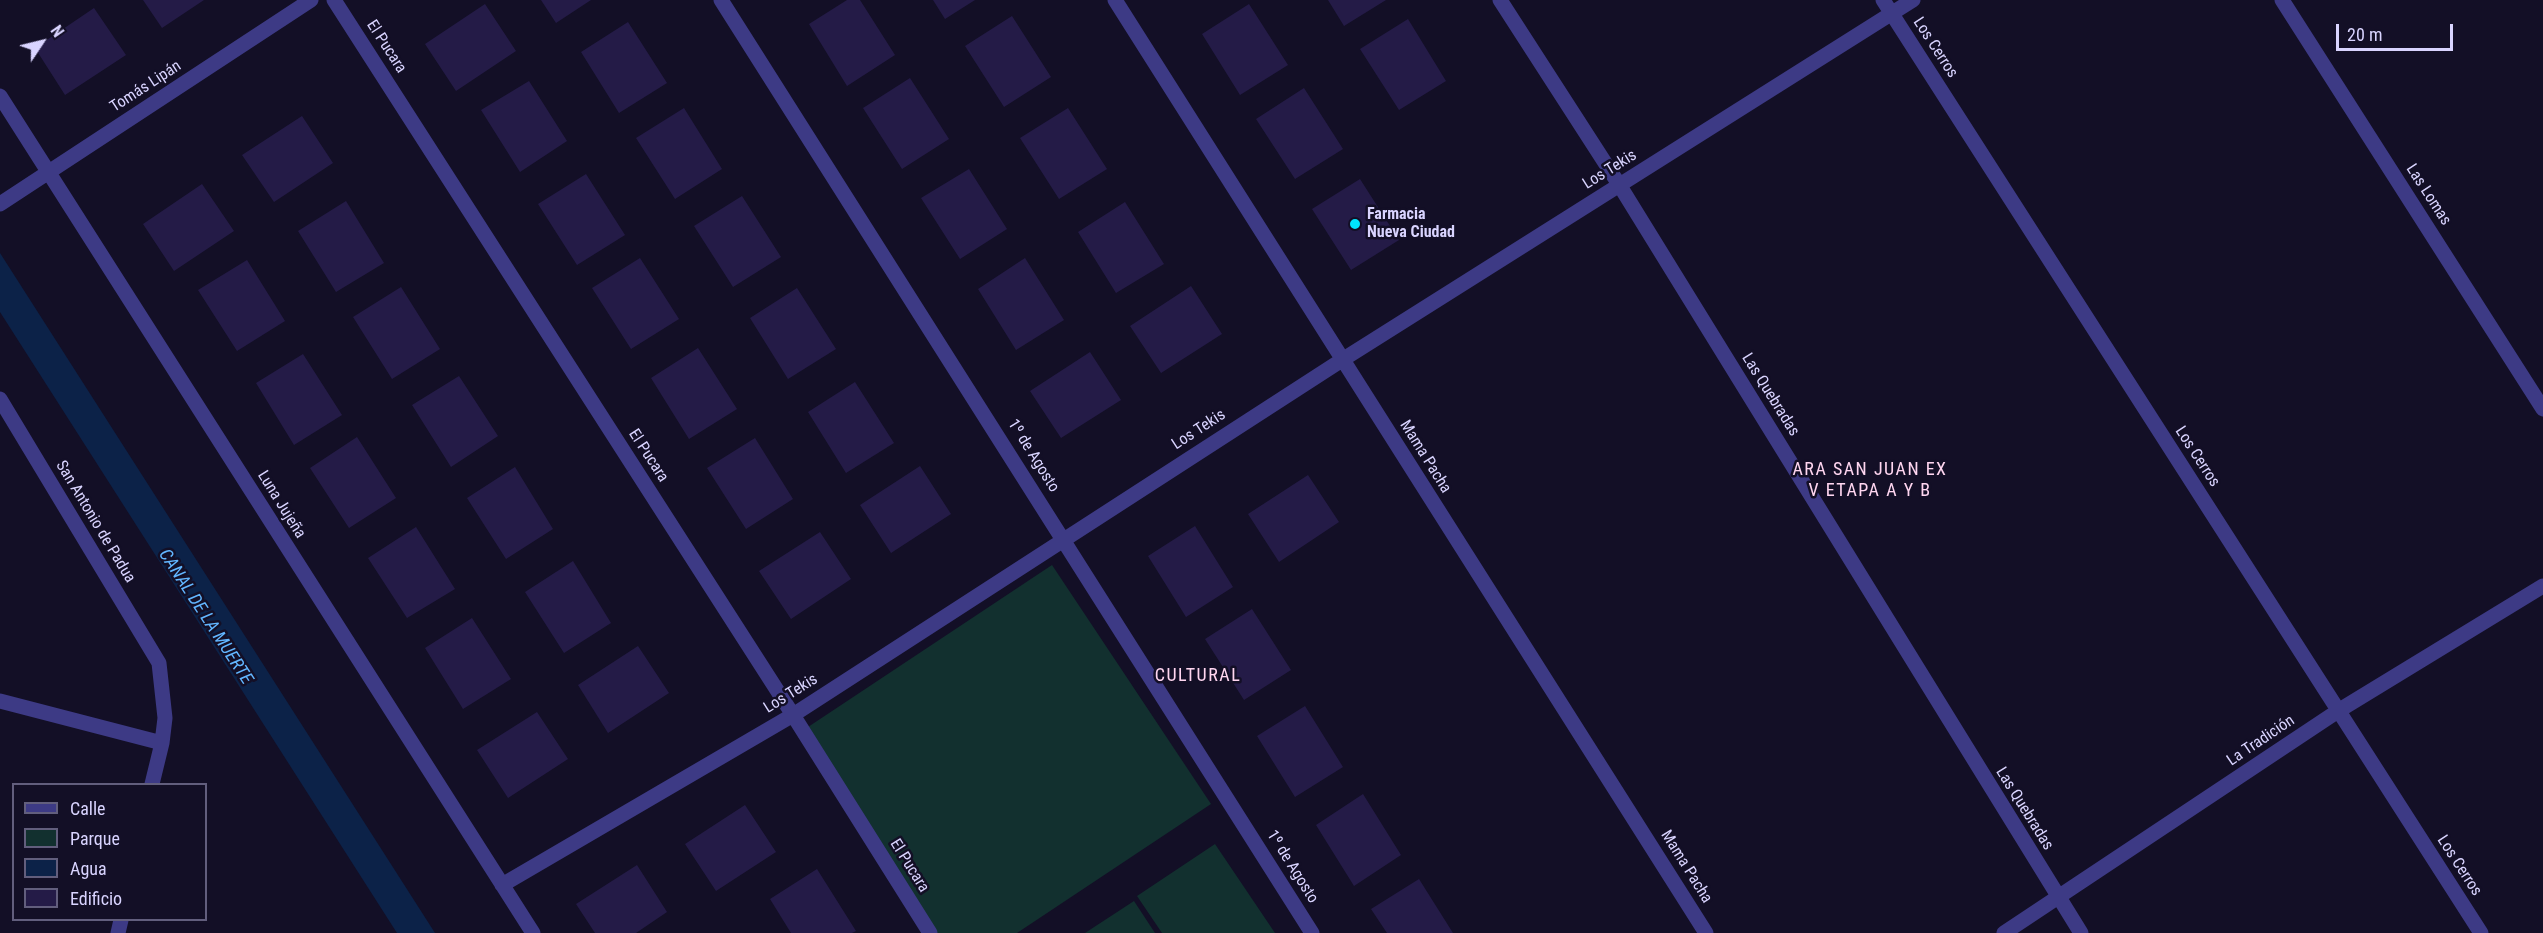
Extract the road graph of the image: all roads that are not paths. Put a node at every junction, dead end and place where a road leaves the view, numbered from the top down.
1 (311, 0) edge
2 (334, 0) edge
3 (721, 0) edge
4 (1115, 0) edge
5 (1500, 0) edge
6 (1913, 0) edge
7 (2282, 0) edge
8 (1887, 7) edge
9 (0, 96) edge
10 (49, 172) junction
11 (1620, 186) junction
12 (2, 202) edge
13 (1342, 360) junction
14 (0, 399) edge
15 (2543, 409) edge
16 (1064, 539) junction
17 (2543, 586) edge
18 (0, 701) edge
19 (2338, 711) junction
20 (793, 715) junction
21 (162, 743) junction
22 (152, 783) edge
23 (502, 885) junction
24 (2058, 898) junction
25 (533, 933) edge
26 (930, 933) edge
27 (1312, 933) edge
28 (1706, 933) edge
29 (2004, 933) edge
30 (2081, 933) edge
31 (2481, 933) edge

1 - 10 street, Tomás Lipán
2 - 20 street, El Pucara
3 - 16 street, 1º de Agosto
4 - 13 street, Mama Pacha
5 - 11 street, Las Quebradas
6 - 8 street, Los Tekis
7 - 15 street, Las Lomas
8 - 11 street, Los Tekis
8 - 19 street, Los Cerros
9 - 10 street, Luna Jujeña
10 - 12 street, Tomás Lipán
10 - 23 street, Luna Jujeña
11 - 13 street, Los Tekis
11 - 24 street, Las Quebradas
13 - 16 street, Los Tekis
13 - 28 street, Mama Pacha
14 - 21 street, San Antonio de Padua
16 - 20 street, Los Tekis
16 - 27 street, 1º de Agosto
17 - 19 street, La Tradición
18 - 21 street
19 - 24 street, La Tradición
19 - 31 street, Los Cerros
20 - 23 street, Los Tekis
20 - 26 street, El Pucara
21 - 22 street
23 - 25 street, Luna Jujeña
24 - 29 street, La Tradición
24 - 30 street, Las Quebradas

